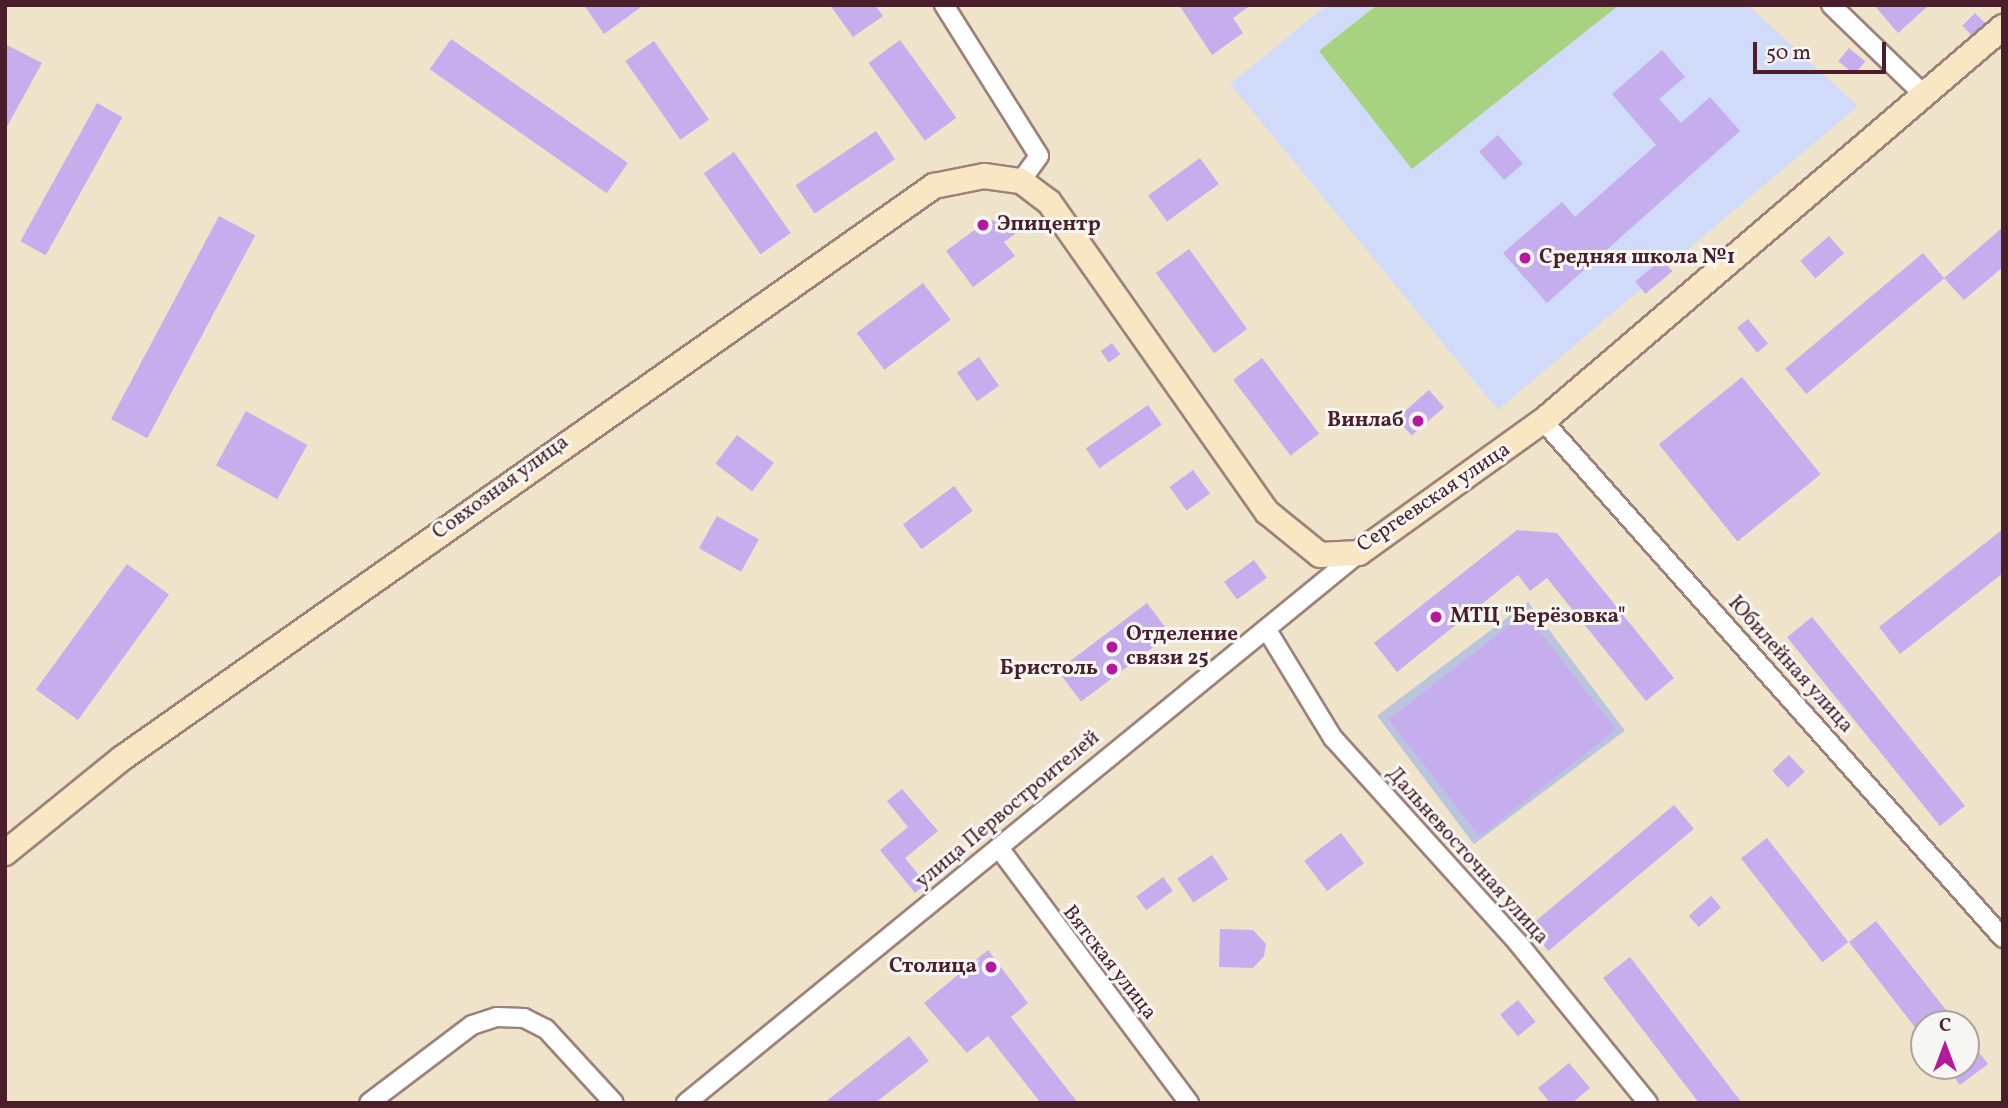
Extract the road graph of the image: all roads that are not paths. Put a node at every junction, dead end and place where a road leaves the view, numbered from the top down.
1 (944, 5) edge
2 (1831, 5) edge
3 (2003, 27) edge
4 (1923, 93) junction
5 (1021, 181) junction
6 (1543, 422) junction
7 (1359, 553) junction
8 (1267, 631) junction
9 (999, 848) junction
10 (5, 853) edge
11 (2003, 938) edge
12 (369, 1103) edge
13 (614, 1103) edge
14 (686, 1103) edge
15 (1189, 1103) edge
16 (1648, 1103) edge

1 - 5 street
2 - 4 street
3 - 4 main road, Сергеевская улица
4 - 6 main road, Сергеевская улица
5 - 7 main road, Сергеевская улица
5 - 10 main road, Совхозная улица
6 - 7 main road, Сергеевская улица
6 - 11 street, Юбилейная улица
7 - 8 street, улица Первостроителей
8 - 9 street, улица Первостроителей
8 - 16 street, Дальневосточная улица
9 - 14 street, улица Первостроителей
9 - 15 street, Вятская улица
12 - 13 street

